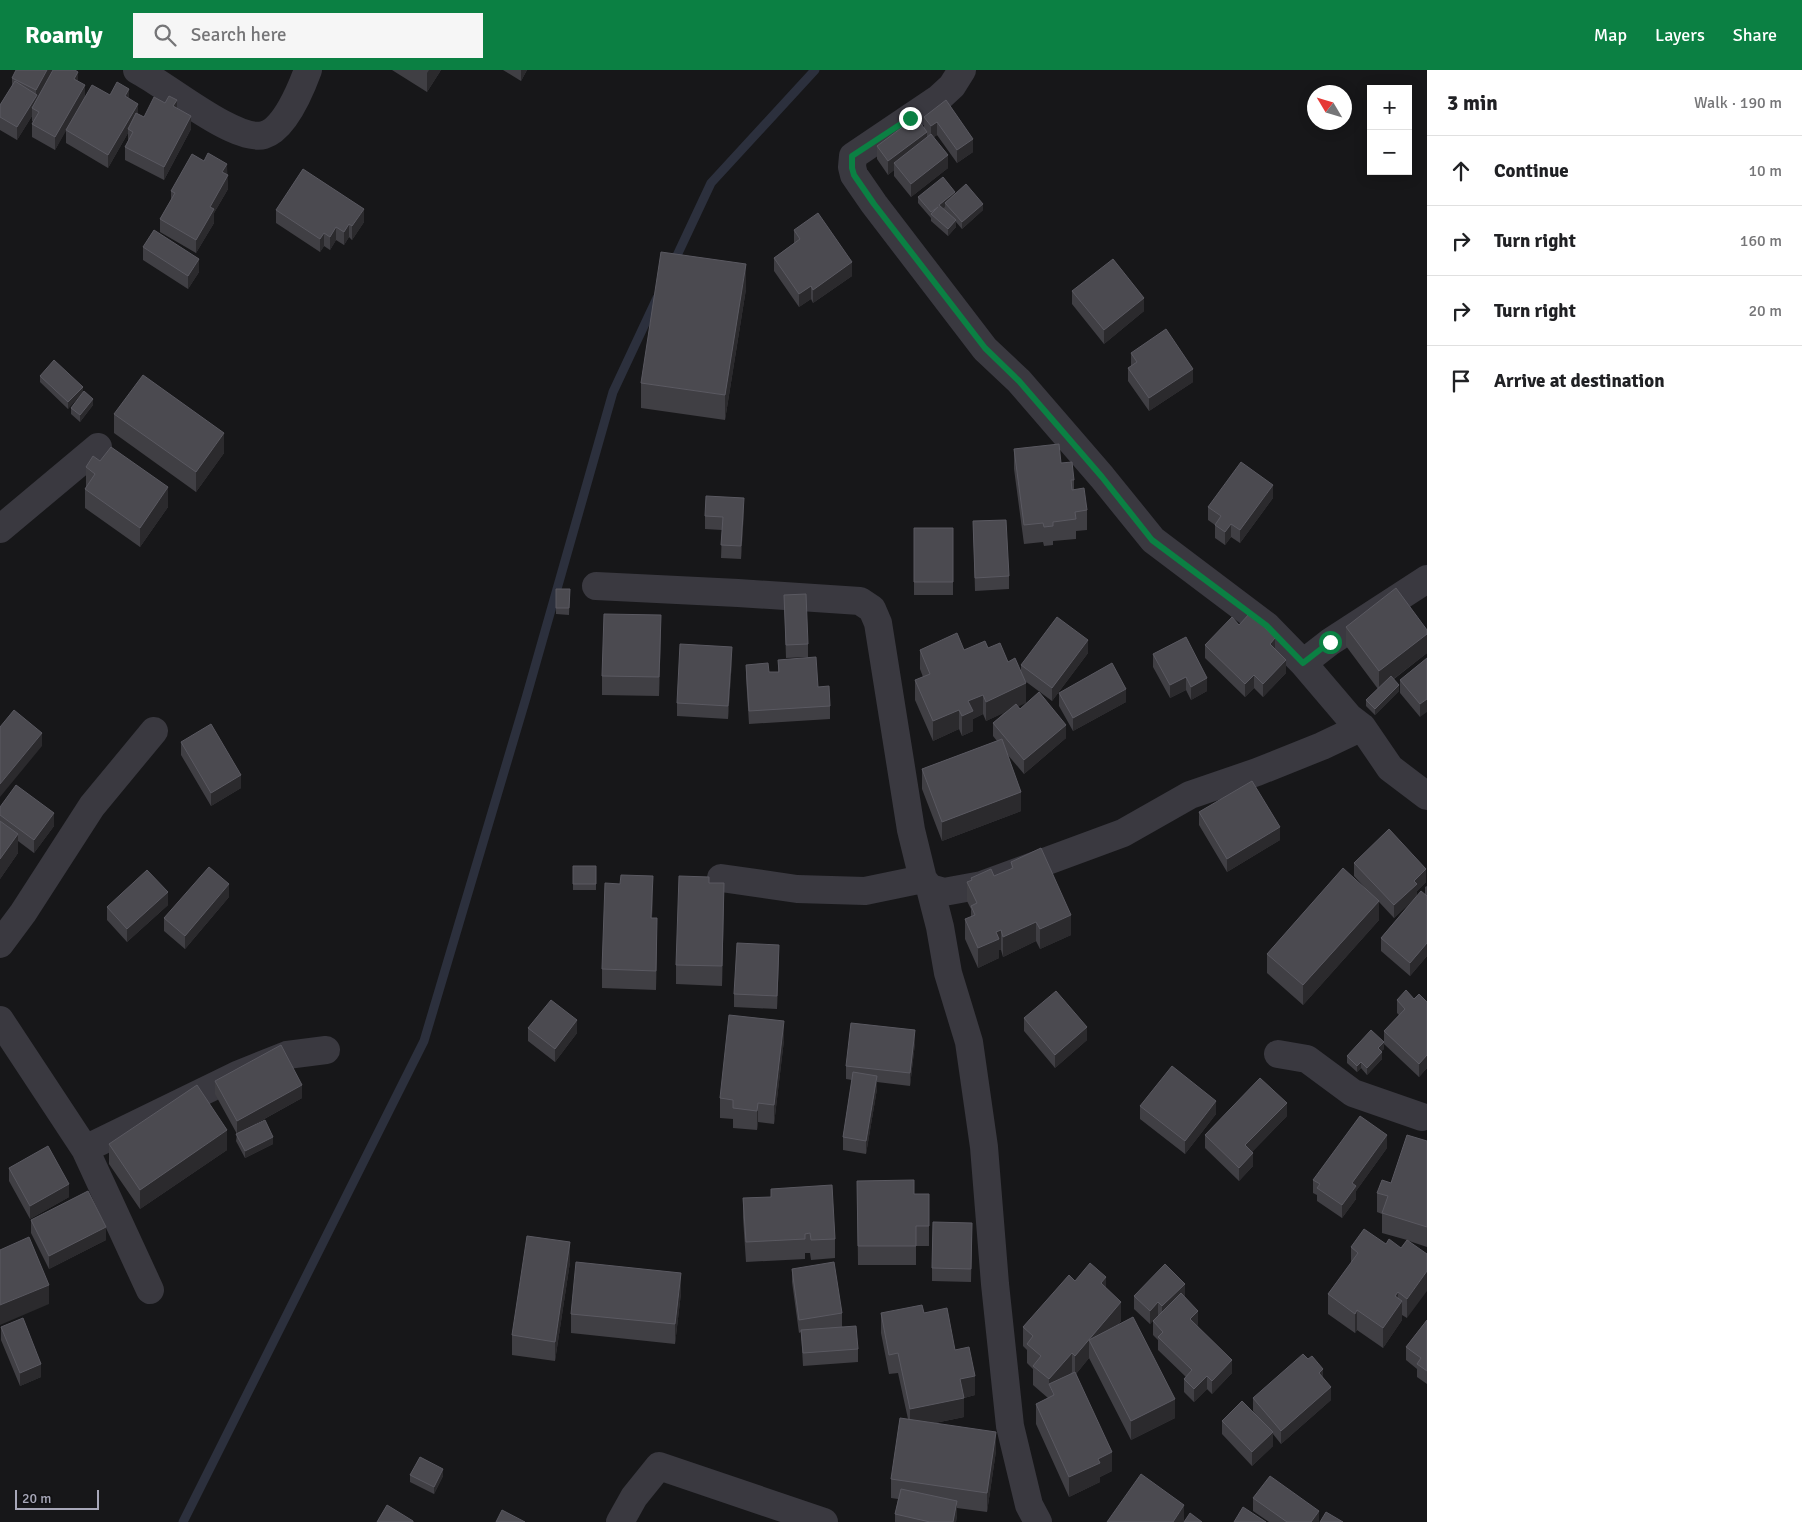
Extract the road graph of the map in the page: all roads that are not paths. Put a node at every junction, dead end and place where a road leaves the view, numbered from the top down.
1 (136, 70) edge
2 (308, 70) edge
3 (962, 70) edge
4 (98, 447) dead end
5 (0, 529) edge
6 (1427, 579) edge
7 (596, 586) dead end
8 (1303, 663) junction
9 (1362, 727) junction
10 (154, 731) dead end
11 (1427, 796) edge
12 (721, 878) dead end
13 (927, 883) junction
14 (0, 944) edge
15 (0, 1020) edge
16 (326, 1050) dead end
17 (1278, 1054) dead end
18 (1425, 1116) edge
19 (85, 1149) junction
20 (150, 1290) dead end
21 (620, 1522) edge
22 (824, 1522) edge
23 (1038, 1522) edge

1 - 2 street
3 - 8 street
4 - 5 street
6 - 8 street
7 - 13 street
8 - 9 street
9 - 11 street
9 - 13 street
10 - 14 street
12 - 13 street
13 - 23 street
15 - 19 street
16 - 19 street
17 - 18 street
19 - 20 street
21 - 22 street

